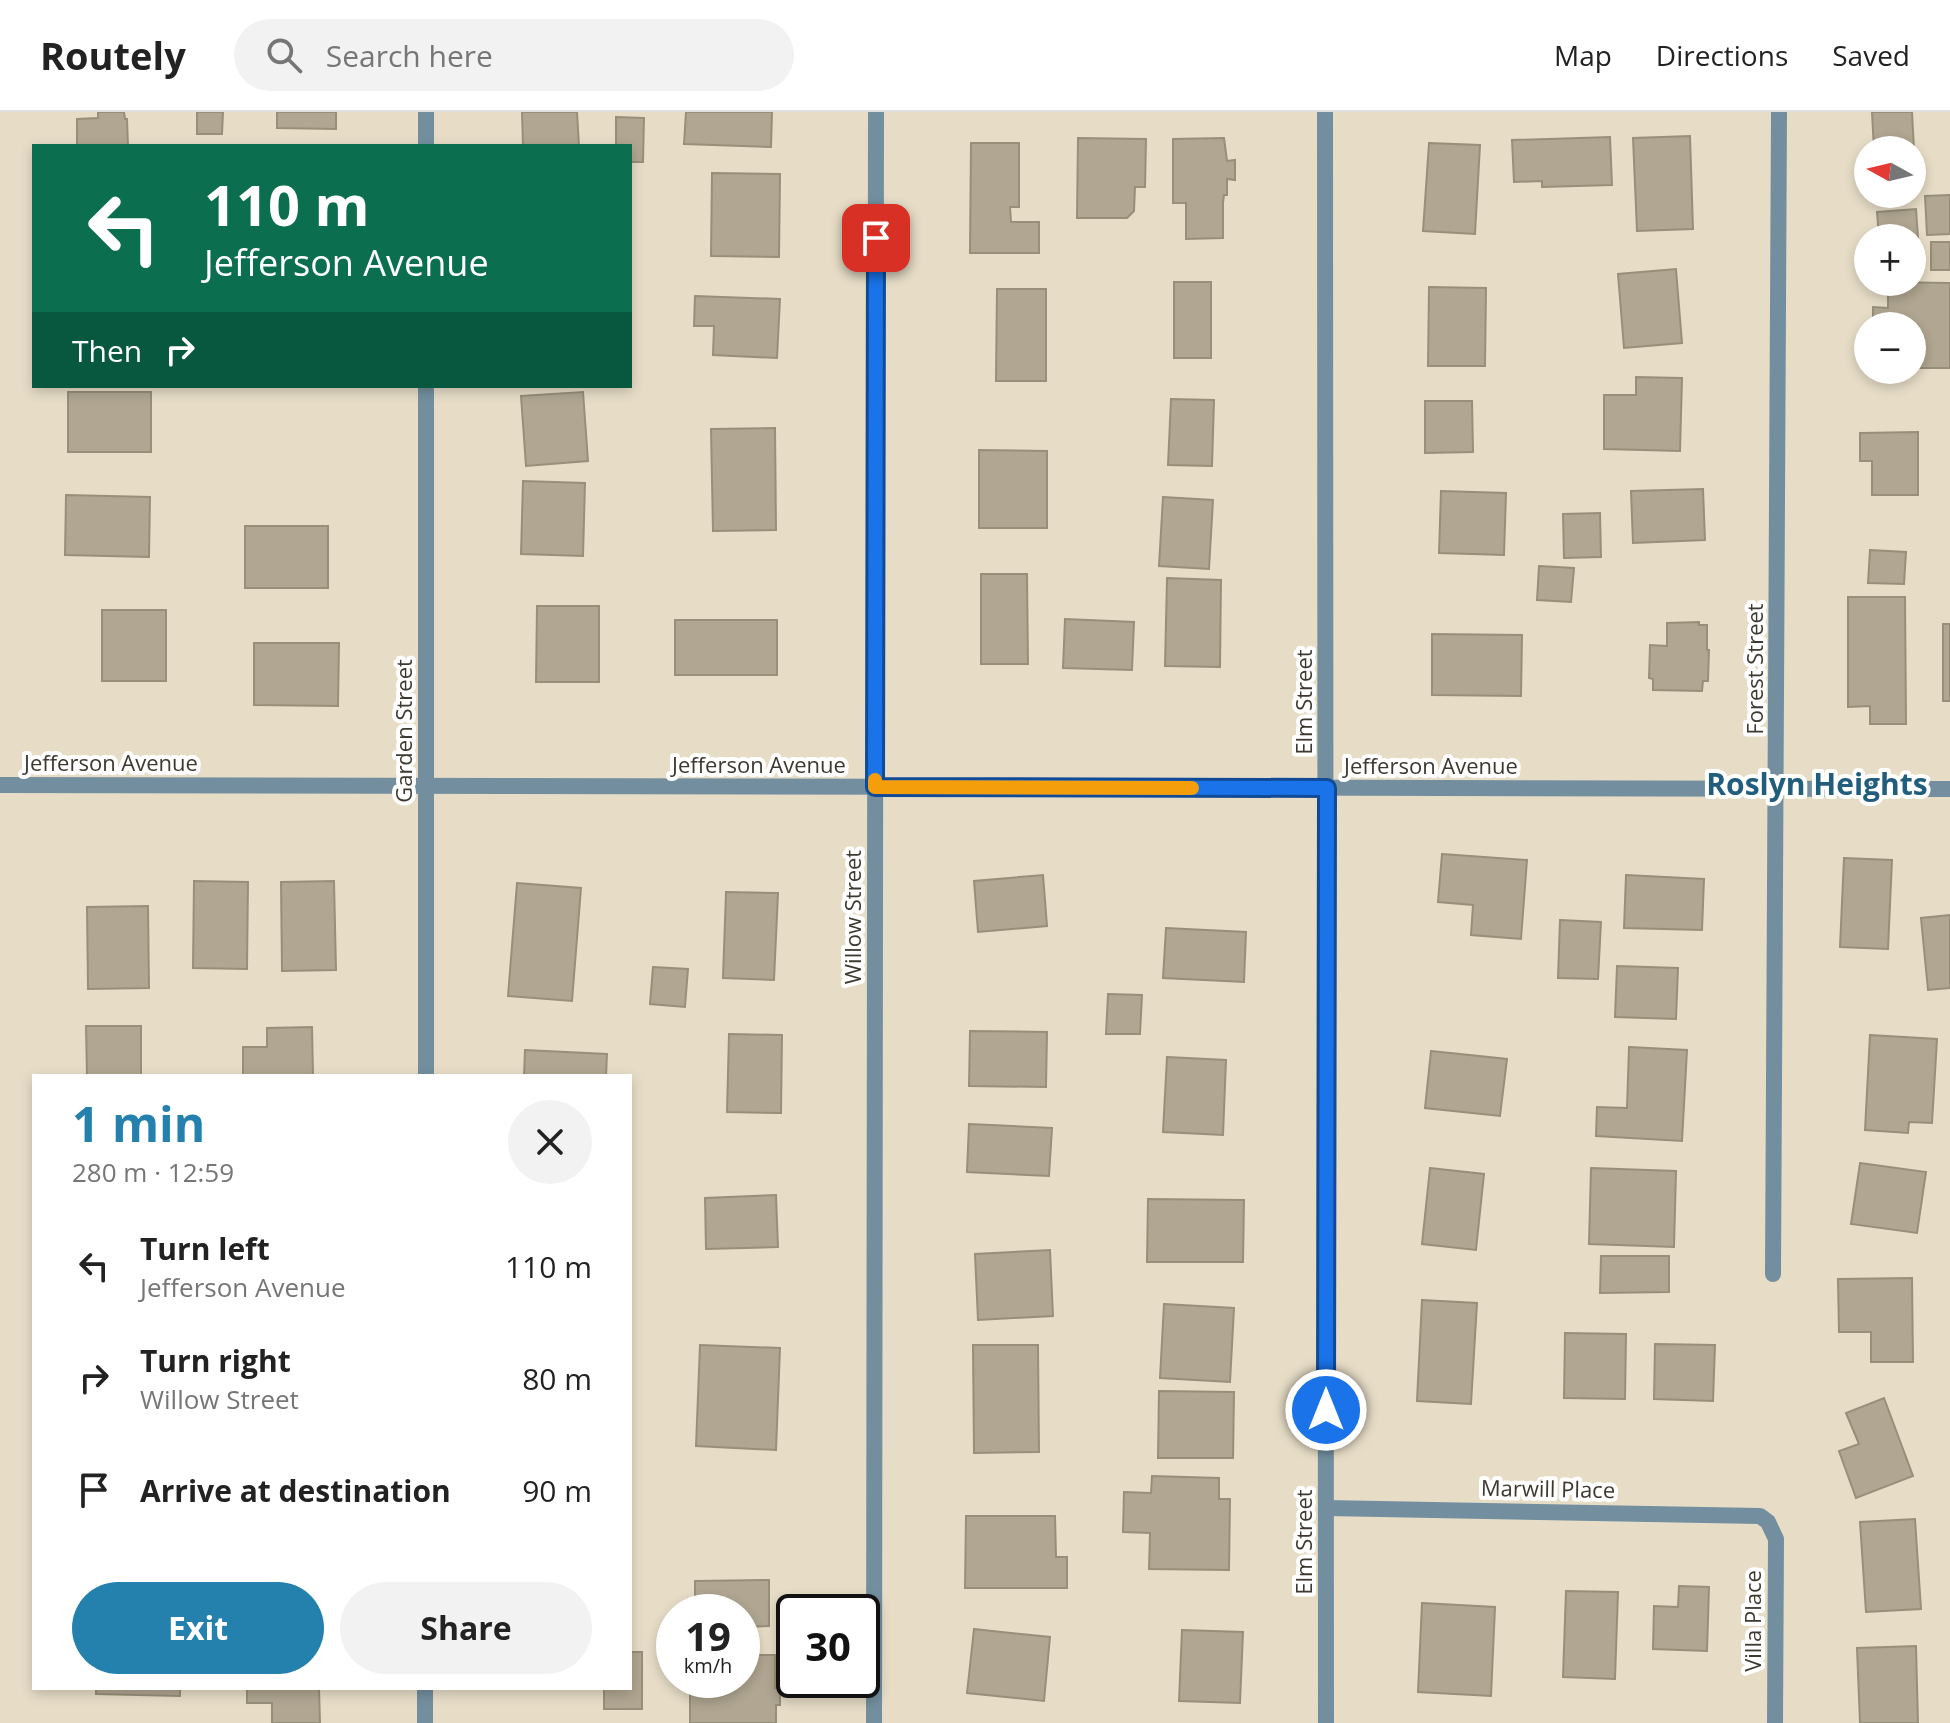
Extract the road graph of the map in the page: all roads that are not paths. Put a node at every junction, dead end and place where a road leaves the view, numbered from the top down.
1 (426, 112) edge
2 (876, 112) edge
3 (1325, 112) edge
4 (1779, 112) edge
5 (426, 144) edge
6 (426, 388) edge
7 (0, 785) edge
8 (426, 786) junction
9 (875, 787) junction
10 (1327, 788) junction
11 (1776, 789) junction
12 (1950, 789) edge
13 (426, 1074) edge
14 (1773, 1274) dead end
15 (1326, 1508) junction
16 (1768, 1522) joint
17 (425, 1690) edge
18 (425, 1723) edge
19 (874, 1723) edge
20 (1326, 1723) edge
21 (1775, 1723) edge

1 - 5 street
2 - 9 street, Willow Street
3 - 10 street, Elm Street
4 - 11 street, Forest Street
6 - 8 street, Garden Street
7 - 8 street, Jefferson Avenue
8 - 9 street, Jefferson Avenue
8 - 13 street, Garden Street
9 - 10 street, Jefferson Avenue
9 - 19 street, Willow Street
10 - 11 street, Jefferson Avenue
10 - 15 street, Elm Street
11 - 12 street, Jefferson Avenue
11 - 14 street, Forest Street
15 - 16 street, Marwill Place
15 - 20 street, Elm Street
16 - 21 street, Villa Place
17 - 18 street

